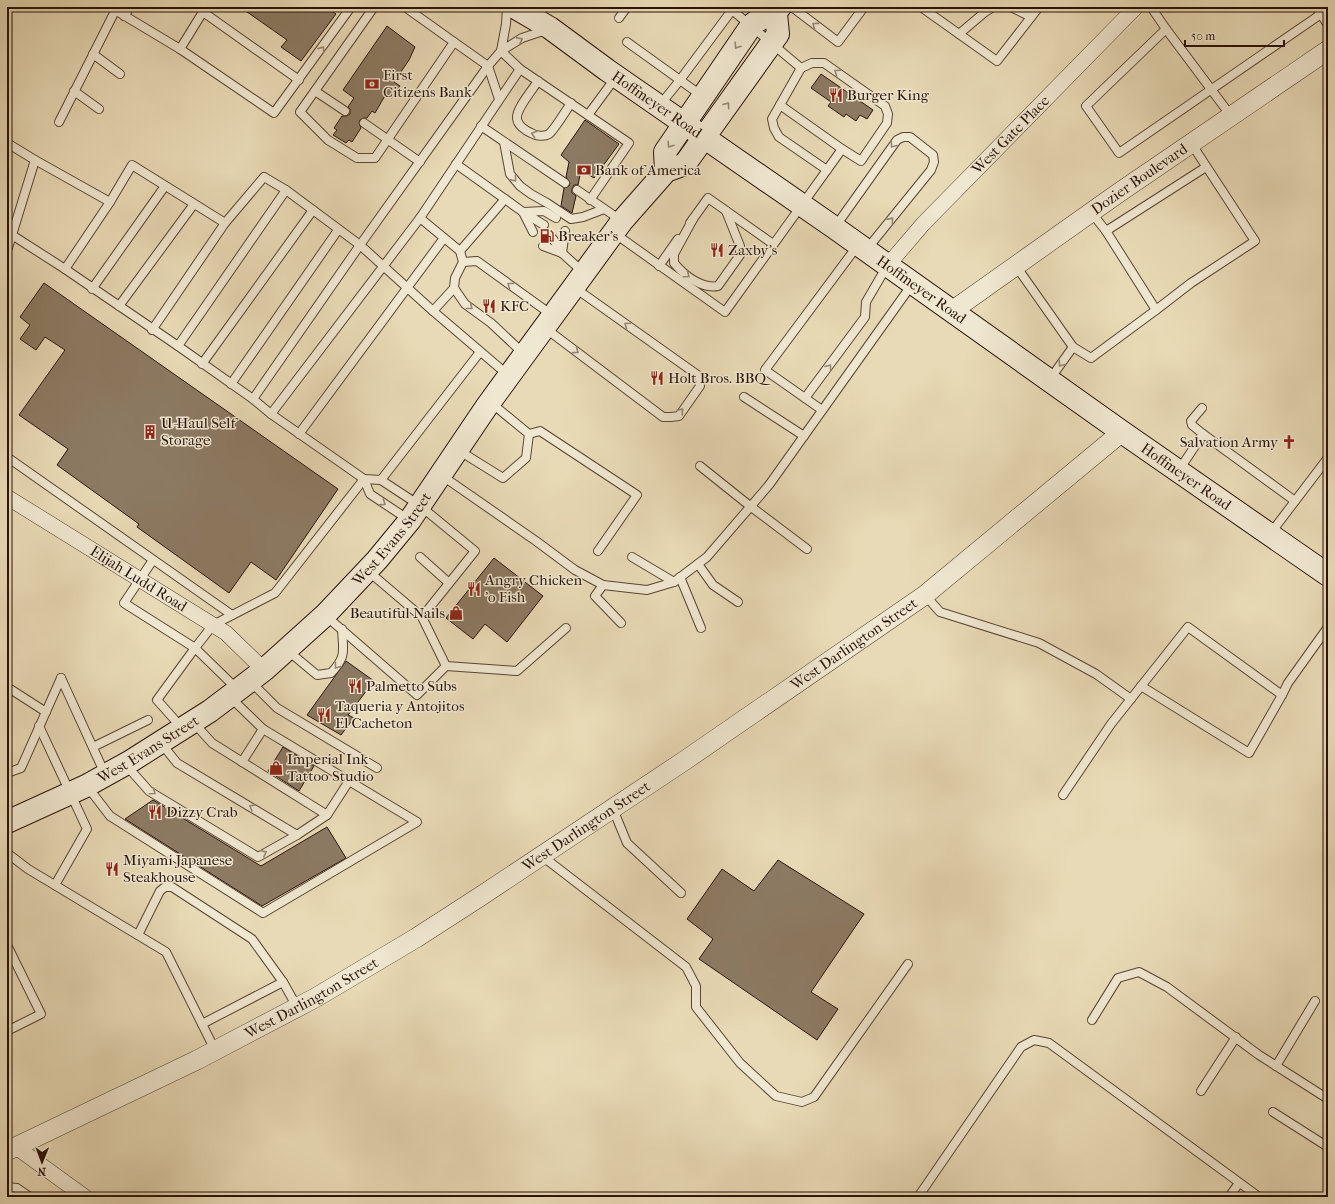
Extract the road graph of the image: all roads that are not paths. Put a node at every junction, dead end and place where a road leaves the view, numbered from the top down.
1 (130, 7) edge
2 (351, 7) edge
3 (374, 7) edge
4 (405, 7) edge
5 (507, 7) edge
6 (627, 7) edge
7 (864, 7) edge
8 (921, 7) edge
9 (994, 7) edge
10 (1011, 7) edge
11 (1039, 7) edge
12 (1136, 7) edge
13 (1151, 7) edge
14 (1328, 8) edge
15 (112, 9) edge
16 (783, 9) edge
17 (205, 10) edge
18 (525, 10) edge
19 (1318, 10) edge
20 (124, 16) junction
21 (1031, 17) junction
22 (619, 18) dead end
23 (1328, 25) edge
24 (751, 26) junction
25 (550, 28) junction
26 (1166, 29) junction
27 (959, 34) junction
28 (454, 42) junction
29 (627, 42) dead end
30 (772, 42) junction
31 (180, 49) junction
32 (1328, 50) edge
33 (501, 51) junction
34 (93, 54) junction
35 (488, 66) junction
36 (520, 68) junction
37 (801, 68) junction
38 (120, 74) dead end
39 (616, 76) junction
40 (299, 80) junction
41 (538, 80) junction
42 (680, 80) junction
43 (1212, 89) junction
44 (74, 91) junction
45 (315, 91) junction
46 (703, 96) junction
47 (500, 99) junction
48 (571, 103) junction
49 (780, 105) junction
50 (660, 106) junction
51 (99, 109) dead end
52 (345, 111) dead end
53 (588, 115) junction
54 (1231, 116) junction
55 (59, 122) dead end
56 (364, 123) dead end
57 (684, 123) junction
58 (481, 126) junction
59 (704, 137) junction
60 (387, 140) junction
61 (504, 142) junction
62 (7, 143) edge
63 (1191, 143) junction
64 (842, 149) junction
65 (35, 160) junction
66 (420, 162) junction
67 (456, 164) junction
68 (1206, 167) junction
69 (827, 170) junction
70 (666, 171) junction
71 (565, 183) dead end
72 (166, 186) junction
73 (286, 190) junction
74 (577, 190) dead end
75 (504, 199) junction
76 (590, 200) junction
77 (110, 202) junction
78 (194, 204) junction
79 (802, 205) junction
80 (604, 209) junction
81 (312, 210) junction
82 (726, 211) junction
83 (523, 212) junction
84 (1092, 212) junction
85 (420, 218) junction
86 (556, 218) dead end
87 (693, 218) junction
88 (225, 223) junction
89 (544, 224) dead end
90 (618, 227) junction
91 (835, 228) junction
92 (338, 230) junction
93 (565, 231) dead end
94 (534, 232) dead end
95 (1106, 232) junction
96 (12, 235) junction
97 (444, 238) junction
98 (553, 239) dead end
99 (774, 244) junction
100 (360, 245) junction
101 (543, 246) dead end
102 (862, 247) junction
103 (7, 251) edge
104 (460, 251) junction
105 (562, 253) junction
106 (462, 262) junction
107 (888, 265) junction
108 (384, 266) junction
109 (658, 266) junction
110 (1016, 266) junction
111 (65, 269) junction
112 (579, 281) junction
113 (913, 283) junction
114 (407, 287) junction
115 (454, 288) junction
116 (92, 289) junction
117 (119, 306) junction
118 (1156, 310) junction
119 (433, 311) junction
120 (952, 311) junction
121 (549, 322) junction
122 (152, 330) junction
123 (178, 346) junction
124 (1073, 347) junction
125 (480, 352) junction
126 (525, 355) junction
127 (202, 364) junction
128 (509, 376) junction
129 (1050, 380) junction
130 (231, 384) junction
131 (744, 397) dead end
132 (806, 398) junction
133 (253, 399) junction
134 (490, 402) junction
135 (1202, 408) dead end
136 (822, 410) junction
137 (271, 414) junction
138 (1122, 432) junction
139 (298, 434) junction
140 (529, 434) junction
141 (1203, 434) junction
142 (804, 436) junction
143 (458, 449) junction
144 (7, 457) edge
145 (1327, 459) dead end
146 (700, 466) dead end
147 (1178, 471) junction
148 (440, 475) junction
149 (364, 479) junction
150 (381, 480) junction
151 (7, 497) edge
152 (1295, 501) junction
153 (750, 506) junction
154 (414, 513) junction
155 (1270, 534) junction
156 (807, 549) dead end
157 (598, 551) dead end
158 (420, 557) dead end
159 (632, 557) dead end
160 (153, 560) junction
161 (698, 564) junction
162 (367, 571) junction
163 (1328, 575) edge
164 (140, 579) junction
165 (677, 580) junction
166 (449, 583) junction
167 (603, 585) junction
168 (925, 595) junction
169 (738, 602) dead end
170 (232, 615) junction
171 (325, 615) junction
172 (422, 617) junction
173 (621, 623) dead end
174 (213, 625) junction
175 (1328, 627) edge
176 (566, 628) dead end
177 (701, 628) dead end
178 (342, 629) junction
179 (195, 648) junction
180 (287, 650) junction
181 (446, 666) junction
182 (245, 684) junction
183 (1141, 686) junction
184 (7, 687) edge
185 (1282, 695) junction
186 (1131, 699) junction
187 (46, 712) junction
188 (148, 720) dead end
189 (188, 725) junction
190 (39, 726) junction
191 (263, 728) junction
192 (160, 743) junction
193 (93, 747) junction
194 (242, 762) junction
195 (126, 764) junction
196 (377, 768) dead end
197 (7, 773) edge
198 (106, 775) junction
199 (349, 781) junction
200 (78, 790) junction
201 (1063, 795) dead end
202 (613, 809) junction
203 (327, 816) junction
204 (7, 822) edge
205 (297, 835) junction
206 (7, 853) edge
207 (542, 856) junction
208 (55, 885) junction
209 (681, 893) dead end
210 (138, 935) junction
211 (7, 945) edge
212 (908, 964) dead end
213 (283, 982) junction
214 (1315, 1001) dead end
215 (297, 1007) junction
216 (1092, 1020) dead end
217 (202, 1024) junction
218 (7, 1031) edge
219 (1236, 1037) junction
220 (216, 1050) junction
221 (1276, 1066) junction
222 (1201, 1091) dead end
223 (1328, 1099) edge
224 (1273, 1112) dead end
225 (1328, 1147) edge
226 (11, 1149) edge
227 (1239, 1182) junction
228 (7, 1187) edge
229 (30, 1197) edge
230 (86, 1197) edge
231 (918, 1197) edge
232 (1229, 1197) edge
233 (1259, 1197) edge

1 - 20 lane
40 -> 2 lane
3 - 45 lane
4 - 28 lane
5 - 33 lane
6 - 22 lane
7 -> 16 lane
8 - 27 lane
9 - 27 lane
10 - 21 lane
11 - 21 lane
12 - 107 street, West Gate Place
13 - 26 lane
14 - 19 lane
15 - 20 lane
15 - 34 lane
16 - 24 main road
16 - 30 main road, West Evans Street
17 - 31 lane
17 - 40 lane
18 - 25 main road, Hoffmeyer Road
19 - 23 lane
19 - 43 lane
20 - 31 lane
21 - 27 lane
24 - 30 lane
24 - 42 lane
24 -> 46 main road
33 -> 25 lane
25 - 39 main road, Hoffmeyer Road
26 - 43 lane
26 - 43 lane
28 - 35 lane
28 - 60 lane
29 - 42 lane
30 - 37 lane
59 -> 30 main road, West Evans Street
31 - 40 lane
32 - 54 street, Dozier Boulevard
33 - 35 lane
33 - 36 lane
34 - 38 lane
34 - 44 lane
35 - 47 lane
35 - 66 lane
36 - 41 lane
36 - 47 lane
37 - 49 lane
64 -> 37 lane
39 - 50 main road, Hoffmeyer Road
39 - 53 lane
41 - 48 lane
48 -> 41 lane
42 - 46 lane
42 - 50 lane
43 - 54 lane
44 - 51 lane
44 - 55 lane
45 - 52 lane
45 - 60 lane
46 - 57 main road
47 - 58 lane
48 - 53 lane
49 - 64 lane
49 - 69 lane
50 - 57 main road, Hoffmeyer Road
53 - 76 lane
54 - 63 street, Dozier Boulevard
56 - 60 lane
57 - 59 main road, Hoffmeyer Road
57 -> 70 main road
58 - 61 lane
58 - 67 lane
59 - 70 main road, West Evans Street
59 - 79 main road, Hoffmeyer Road
60 - 66 lane
61 - 71 lane
61 -> 80 lane
62 - 65 lane
63 - 68 lane
63 - 84 street, Dozier Boulevard
64 - 69 lane
65 - 77 lane
65 - 96 lane
66 - 100 lane
67 - 75 lane
67 - 85 lane
68 - 95 lane
68 - 118 lane
69 - 79 lane
70 - 90 main road, West Evans Street
72 - 77 lane
72 - 78 lane
72 - 116 lane
73 - 81 lane
73 - 88 lane
73 - 123 lane
74 - 76 lane
75 - 83 lane
75 - 104 lane
76 - 80 lane
77 - 111 lane
78 - 88 lane
78 - 117 lane
79 - 91 main road, Hoffmeyer Road
79 - 99 lane
80 - 90 lane
81 - 92 lane
81 - 127 lane
82 - 87 lane
87 -> 82 lane
82 - 99 lane
83 - 86 lane
83 - 89 lane
83 - 94 lane
84 - 95 lane
84 - 110 street, Dozier Boulevard
85 - 97 lane
85 - 108 lane
87 - 109 lane
88 - 122 lane
90 - 109 lane
90 - 112 main road, West Evans Street
91 - 102 main road, Hoffmeyer Road
102 -> 91 lane
92 - 100 lane
92 - 130 lane
93 - 105 lane
95 - 118 lane
96 - 103 lane
96 - 111 lane
97 - 104 lane
97 - 114 lane
98 - 105 lane
99 - 109 lane
100 - 108 lane
100 - 133 lane
101 - 105 lane
102 - 107 main road, Hoffmeyer Road
102 - 132 lane
104 - 106 lane
105 - 112 lane
106 - 115 lane
121 -> 106 lane
107 - 113 main road, Hoffmeyer Road
132 -> 107 lane
108 - 114 lane
108 - 137 lane
110 - 120 street, Dozier Boulevard
110 - 124 lane
111 - 116 lane
112 - 121 main road, West Evans Street
121 -> 112 lane
113 - 120 main road, Hoffmeyer Road
113 - 136 lane
114 - 119 lane
114 - 139 lane
115 - 119 lane
115 -> 126 lane
116 - 117 lane
117 - 122 lane
118 - 124 lane
119 - 125 lane
120 - 129 main road, Hoffmeyer Road
121 - 126 main road, West Evans Street
122 - 123 lane
123 - 127 lane
124 -> 129 lane
125 - 128 lane
125 - 150 lane
126 - 128 main road, West Evans Street
127 - 130 lane
128 - 134 main road, West Evans Street
129 - 138 main road, Hoffmeyer Road
130 - 133 lane
131 - 142 lane
132 - 136 lane
133 - 137 lane
134 - 140 lane
134 - 143 main road, West Evans Street
135 - 141 lane
136 - 142 lane
137 - 139 lane
138 - 147 main road, Hoffmeyer Road
138 - 168 street, West Darlington Street
139 - 149 lane
140 - 143 lane
140 - 157 lane
141 - 147 lane
141 - 152 lane
142 - 153 lane
143 - 148 main road, West Evans Street
144 - 160 lane
145 - 152 lane
146 - 153 lane
147 - 155 main road, Hoffmeyer Road
148 - 154 main road, West Evans Street
148 - 167 lane
149 - 150 lane
149 -> 154 lane
149 - 170 lane
150 - 154 lane
151 - 164 street, Elijah Ludd Road
152 - 155 lane
153 - 156 lane
153 - 161 lane
154 - 162 main road, West Evans Street
154 - 166 lane
155 - 163 main road, Hoffmeyer Road
158 - 166 lane
159 - 165 lane
160 - 164 lane
160 - 170 lane
161 - 165 lane
161 - 169 lane
162 - 171 main road, West Evans Street
162 - 172 lane
164 - 174 street, Elijah Ludd Road
164 - 179 lane
165 - 167 lane
165 - 177 lane
166 - 172 lane
167 - 173 lane
168 - 186 lane
168 - 202 street, West Darlington Street
170 - 174 lane
171 - 178 lane
171 - 180 main road, West Evans Street
172 - 181 lane
174 - 179 lane
174 - 182 street, Elijah Ludd Road
175 - 185 lane
176 - 181 lane
178 -> 180 lane
178 - 181 lane
179 - 182 lane
179 - 189 lane
180 - 182 main road, West Evans Street
182 - 189 main road, West Evans Street
182 - 191 lane
182 - 196 lane
183 - 185 lane
183 - 185 lane
183 - 186 lane
184 - 187 lane
186 - 201 lane
187 - 190 lane
187 - 193 lane
188 - 193 lane
189 - 192 main road, West Evans Street
189 - 194 lane
190 - 197 lane
190 - 200 lane
191 - 194 lane
191 - 199 lane
192 - 195 main road, West Evans Street
205 -> 192 lane
193 - 198 lane
194 - 203 lane
195 - 198 main road, West Evans Street
195 -> 205 lane
198 - 200 main road, West Evans Street
199 - 200 lane
199 - 203 lane
200 - 204 main road, West Evans Street
200 - 208 lane
202 - 207 street, West Darlington Street
202 - 209 lane
203 - 205 lane
206 - 208 lane
207 - 212 lane
207 - 215 street, West Darlington Street
208 - 210 lane
210 - 213 lane
210 - 217 lane
211 - 218 lane
213 - 215 lane
213 - 217 lane
214 - 221 lane
215 - 220 street, West Darlington Street
216 - 219 lane
217 - 220 lane
219 - 221 lane
219 - 222 lane
220 - 226 street, West Darlington Street
221 - 223 lane
224 - 225 lane
226 - 230 street
227 - 231 lane
227 - 232 lane
227 - 233 lane
228 - 229 lane

